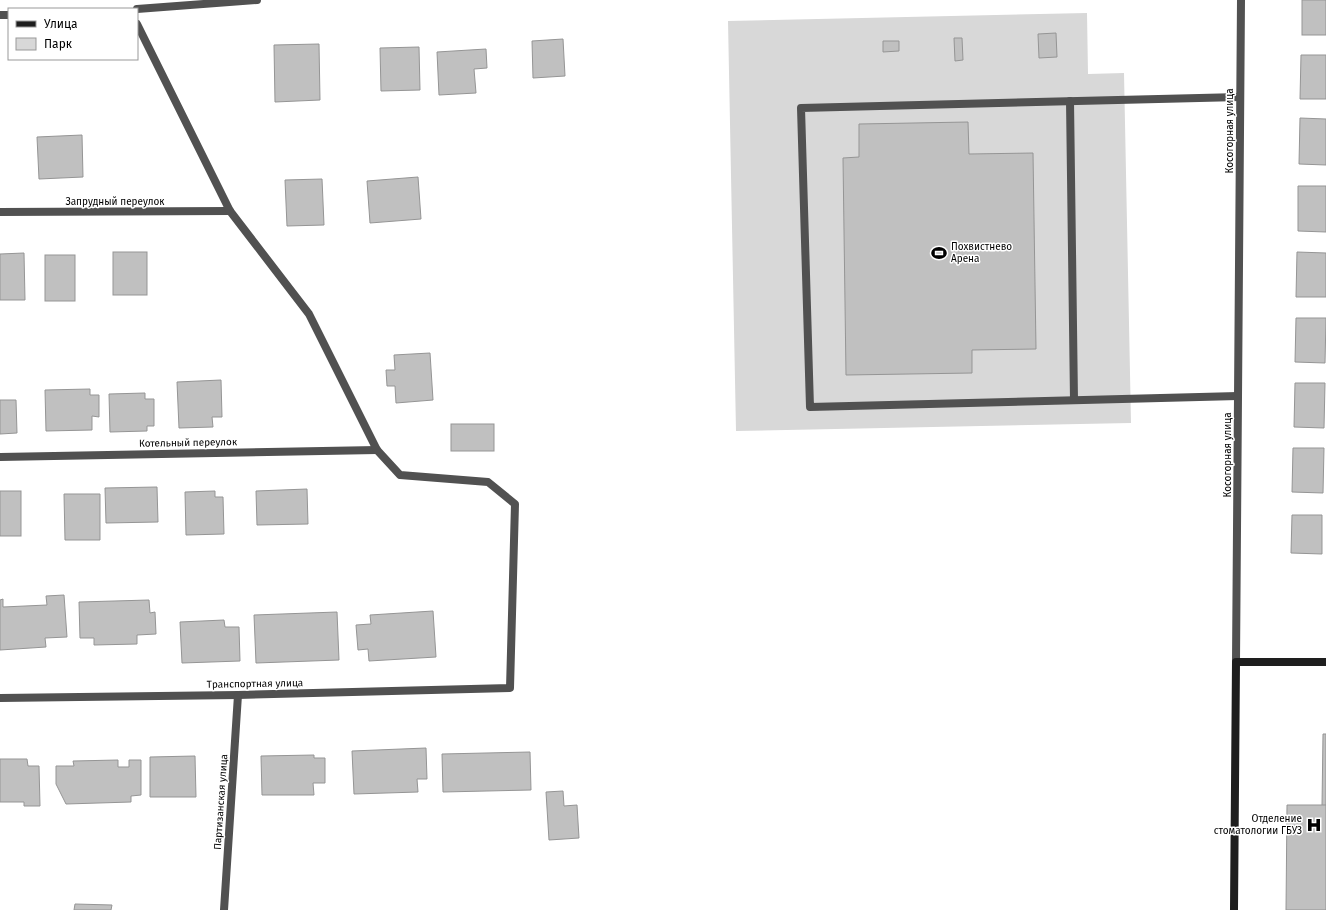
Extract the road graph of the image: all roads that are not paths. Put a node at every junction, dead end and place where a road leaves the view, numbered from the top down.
1 (256, 0) edge
2 (1241, 0) edge
3 (138, 9) edge
4 (138, 26) edge
5 (1240, 97) junction
6 (1070, 101) junction
7 (230, 211) junction
8 (0, 212) edge
9 (1238, 396) junction
10 (1074, 400) junction
11 (377, 450) junction
12 (0, 457) edge
13 (1236, 662) junction
14 (1326, 662) edge
15 (238, 695) junction
16 (0, 698) edge
17 (224, 910) edge
18 (1234, 910) edge

1 - 3 street
2 - 5 street, Косогорная улица
4 - 7 street
5 - 6 street
5 - 9 street, Косогорная улица
6 - 10 street
6 - 10 street
7 - 8 street, Запрудный переулок
7 - 11 street
9 - 10 street
9 - 13 street, Косогорная улица
11 - 12 street, Котельный переулок
11 - 15 street, Транспортная улица
13 - 14 street
13 - 18 street, Косогорная улица
15 - 16 street, Транспортная улица
15 - 17 street, Партизанская улица

